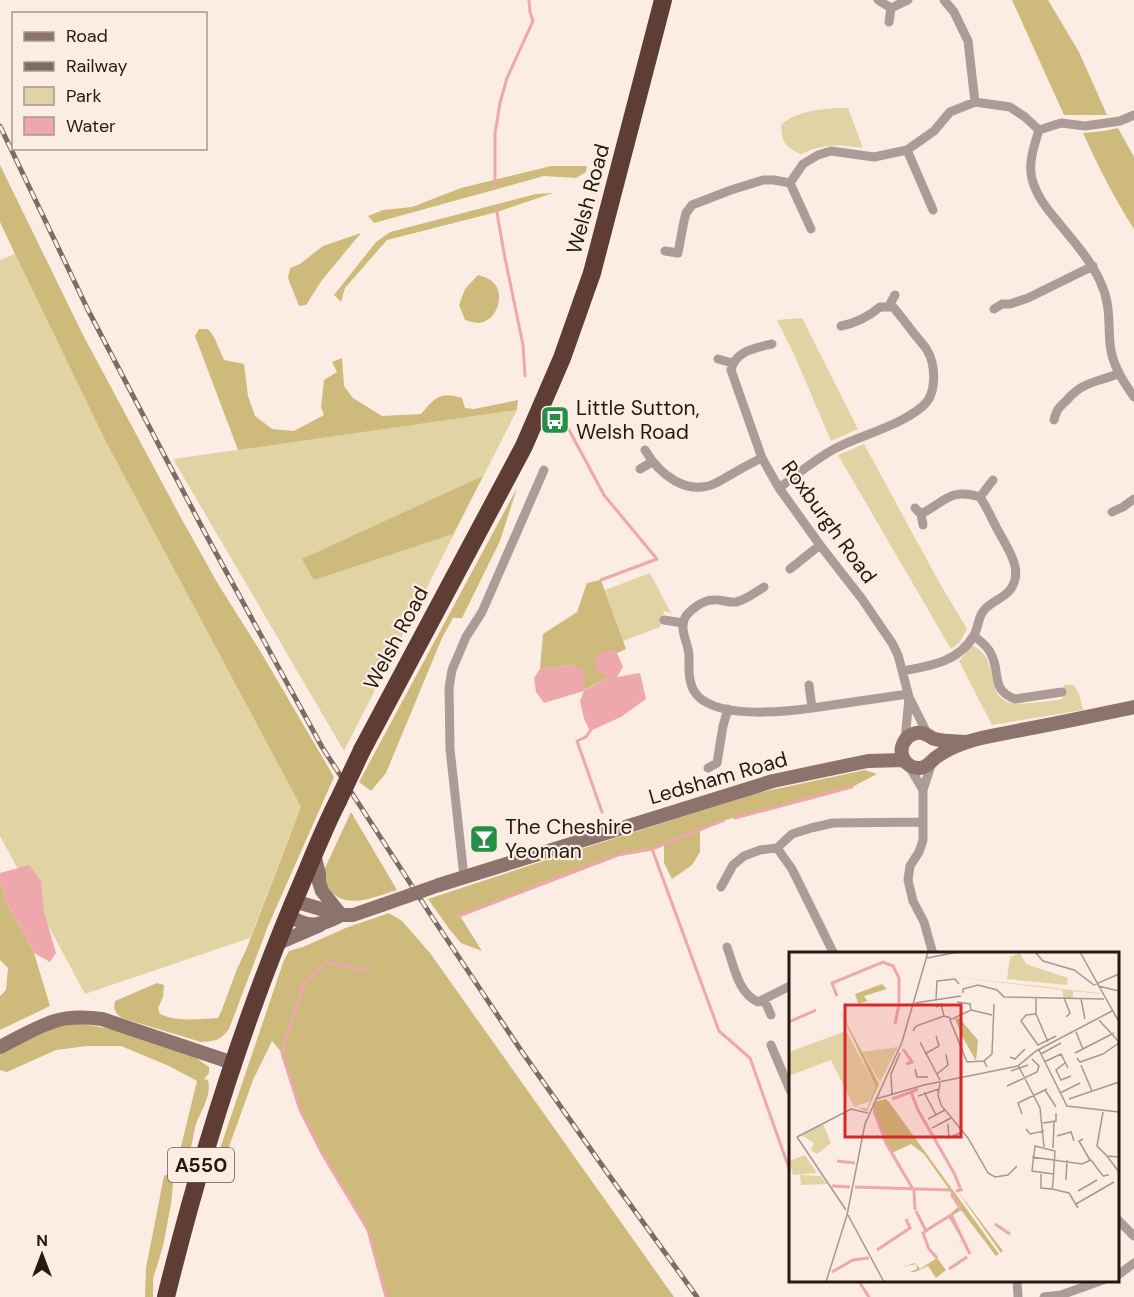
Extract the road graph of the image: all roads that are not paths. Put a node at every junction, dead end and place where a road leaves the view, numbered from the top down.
1 (663, 0) edge
2 (878, 0) edge
3 (908, 0) edge
4 (944, 0) edge
5 (891, 8) junction
6 (889, 22) dead end
7 (975, 102) junction
8 (1134, 115) edge
9 (1039, 130) junction
10 (907, 150) junction
11 (790, 183) junction
12 (933, 210) dead end
13 (811, 229) dead end
14 (665, 251) dead end
15 (678, 253) junction
16 (688, 256) dead end
17 (1093, 266) junction
18 (998, 294) dead end
19 (895, 295) dead end
20 (889, 306) junction
21 (842, 326) dead end
22 (772, 344) dead end
23 (718, 358) dead end
24 (732, 363) junction
25 (1118, 374) junction
26 (1134, 398) edge
27 (1054, 420) dead end
28 (645, 450) dead end
29 (762, 458) junction
30 (652, 462) junction
31 (640, 469) dead end
32 (544, 470) dead end
33 (993, 480) dead end
34 (779, 488) junction
35 (980, 497) junction
36 (1134, 499) edge
37 (1110, 522) dead end
38 (923, 525) dead end
39 (820, 545) junction
40 (790, 569) dead end
41 (764, 587) dead end
42 (664, 620) dead end
43 (683, 623) junction
44 (974, 636) junction
45 (902, 671) junction
46 (809, 685) dead end
47 (1062, 692) dead end
48 (908, 695) junction
49 (1134, 706) edge
50 (812, 708) junction
51 (728, 709) junction
52 (931, 737) junction
53 (967, 741) junction
54 (903, 743) junction
55 (934, 759) junction
56 (868, 761) junction
57 (906, 762) junction
58 (725, 772) dead end
59 (922, 790) junction
60 (923, 822) junction
61 (777, 848) junction
62 (314, 854) junction
63 (464, 877) junction
64 (721, 887) dead end
65 (291, 908) junction
66 (341, 915) junction
67 (320, 925) junction
68 (276, 944) junction
69 (727, 947) dead end
70 (833, 952) edge
71 (932, 952) edge
72 (789, 986) edge
73 (764, 999) junction
74 (771, 1015) dead end
75 (771, 1045) dead end
76 (0, 1047) edge
77 (233, 1063) junction
78 (789, 1088) edge
79 (1119, 1221) edge
80 (1134, 1236) edge
81 (1134, 1263) edge
82 (1119, 1274) edge
83 (1017, 1282) edge
84 (1099, 1282) edge
85 (166, 1297) edge
86 (1018, 1297) edge
87 (1044, 1297) edge

1 - 62 highway, Welsh Road / A550, bridge
2 - 5 street
3 - 5 street
4 - 7 street
5 - 6 street
7 - 9 street
7 - 10 street
8 - 9 street
9 - 17 street
10 - 11 street
10 - 12 street
11 - 13 street
11 - 15 street
14 - 15 street
15 - 16 street
17 - 18 street
17 - 25 street
19 - 20 street
20 - 21 street
20 - 34 street
22 - 24 street
23 - 24 street
24 - 29 street, Roxburgh Road
25 - 26 street
25 - 27 street
28 - 30 street
29 - 30 street
29 - 34 street, Roxburgh Road
30 - 31 street
32 - 63 street
33 - 35 street
34 - 39 street, Roxburgh Road
35 - 38 street
35 - 44 street
36 - 37 street
39 - 40 street
39 - 45 street, Roxburgh Road
41 - 43 street
42 - 43 street
43 - 51 street
44 - 45 street
44 - 47 street
45 - 48 street, Roxburgh Road
46 - 50 street
48 - 50 street
48 - 52 street, Roxburgh Road
48 - 54 street, Roxburgh Road
49 - 53 main road, Ledsham Road
50 - 51 street
51 - 58 street
52 - 53 main road, Ledsham Road
52 - 54 main road, Ledsham Road
52 - 55 main road
53 - 55 main road, Ledsham Road
54 - 56 main road, Ledsham Road
54 - 57 main road
55 - 57 main road, Ledsham Road
55 - 59 street
56 - 57 main road, Ledsham Road
56 - 63 main road, Ledsham Road
57 - 59 street
59 - 60 street
60 - 61 street
60 - 71 street
61 - 64 street
61 - 70 street
62 - 65 highway, Welsh Road / A550
62 - 66 main road
63 - 66 main road, Ledsham Road, bridge
65 - 66 main road, Ledsham Road
65 - 67 main road
65 - 68 highway, Welsh Road / A550
66 - 67 main road, Ledsham Road
67 - 68 main road, Ledsham Road
68 - 77 highway, Welsh Road / A550
69 - 73 street
72 - 73 street
73 - 74 street
75 - 78 street
76 - 77 main road
77 - 85 highway, Welsh Road / A550
79 - 80 street
81 - 82 street
83 - 86 street
84 - 87 street

